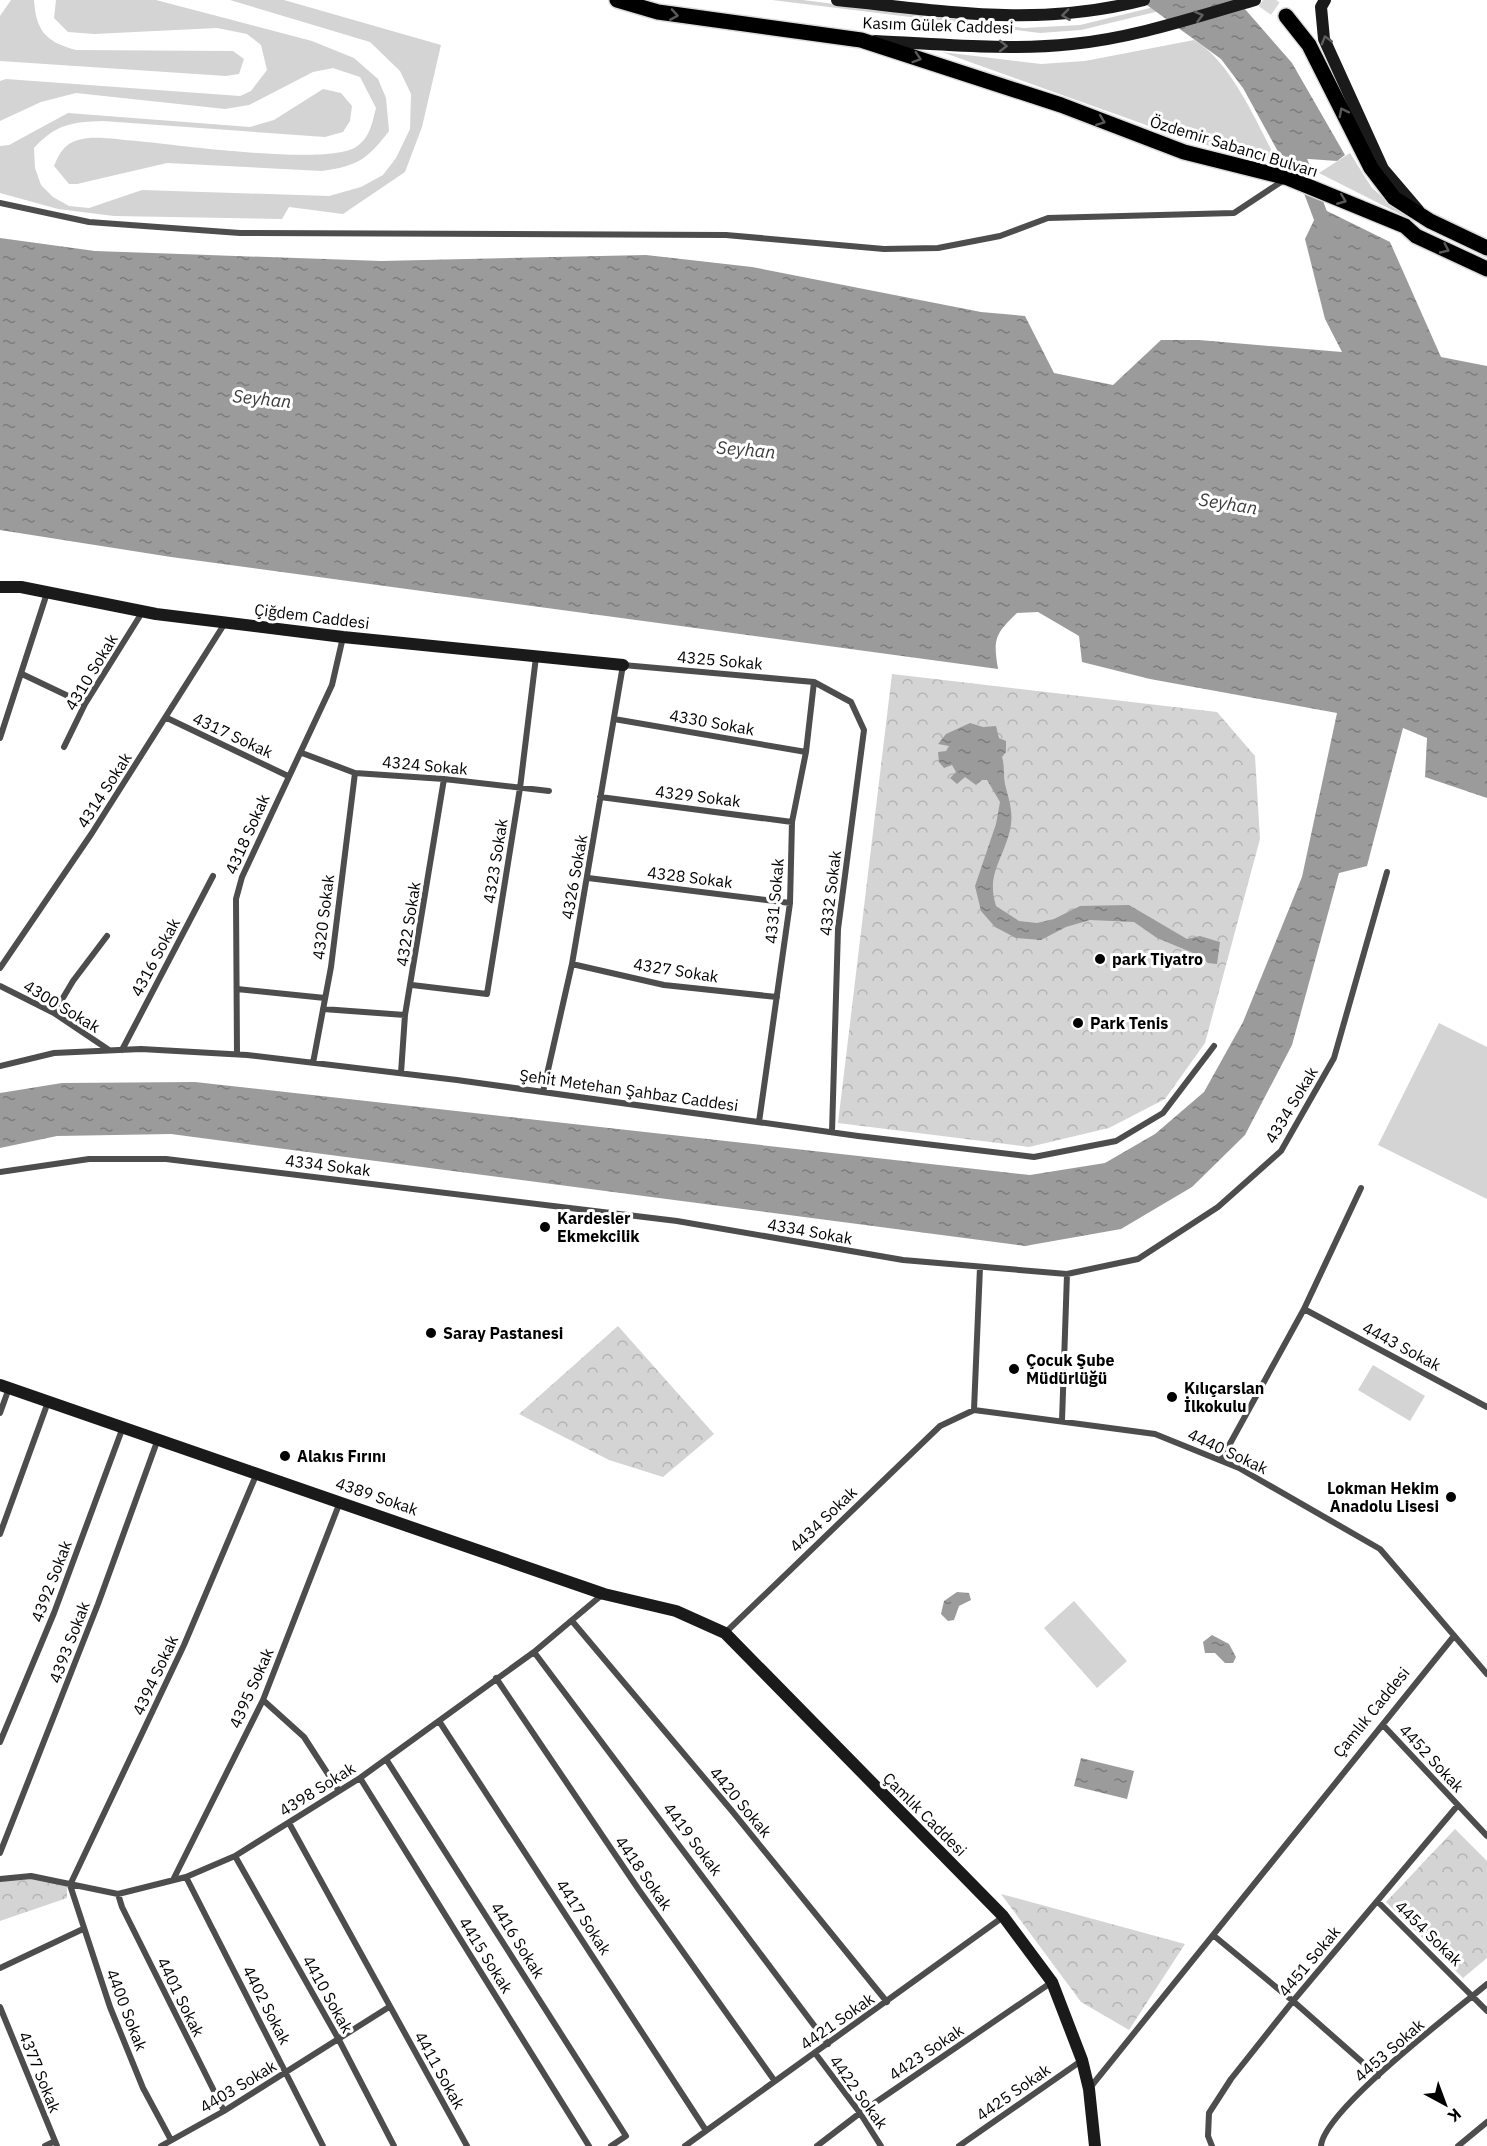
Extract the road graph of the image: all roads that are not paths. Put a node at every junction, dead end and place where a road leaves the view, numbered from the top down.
1 (617, 0) edge
2 (837, 0) edge
3 (1144, 0) edge
4 (1255, 0) edge
5 (1325, 0) edge
6 (1286, 16) tunnel mouth
7 (861, 40) junction
8 (1288, 178) junction
9 (0, 203) edge
10 (1425, 217) junction
11 (1487, 248) edge
12 (1487, 269) edge
13 (0, 587) edge
14 (47, 592) junction
15 (143, 611) junction
16 (225, 622) junction
17 (343, 637) junction
18 (536, 657) junction
19 (623, 665) junction
20 (22, 674) junction
21 (814, 681) junction
22 (85, 704) junction
23 (166, 718) junction
24 (614, 719) junction
25 (1, 730) edge
26 (0, 738) edge
27 (64, 747) dead end
28 (806, 752) junction
29 (302, 753) junction
30 (355, 773) junction
31 (288, 776) junction
32 (444, 779) junction
33 (520, 788) junction
34 (549, 792) dead end
35 (600, 797) junction
36 (792, 822) junction
37 (1387, 872) dead end
38 (213, 876) dead end
39 (588, 878) junction
40 (790, 903) junction
41 (107, 936) dead end
42 (572, 964) junction
43 (0, 968) edge
44 (412, 985) junction
45 (0, 986) edge
46 (237, 989) junction
47 (777, 997) junction
48 (325, 998) junction
49 (323, 1009) junction
50 (54, 1013) junction
51 (405, 1015) junction
52 (1214, 1046) dead end
53 (110, 1050) junction
54 (122, 1050) junction
55 (237, 1054) junction
56 (313, 1063) junction
57 (0, 1066) edge
58 (401, 1073) junction
59 (543, 1092) junction
60 (759, 1122) junction
61 (832, 1132) junction
62 (0, 1173) edge
63 (1361, 1188) dead end
64 (980, 1267) junction
65 (1066, 1274) junction
66 (1304, 1308) junction
67 (5, 1387) edge
68 (48, 1401) junction
69 (1487, 1407) edge
70 (974, 1410) junction
71 (0, 1413) edge
72 (1062, 1422) junction
73 (123, 1427) junction
74 (158, 1439) junction
75 (1221, 1460) junction
76 (258, 1473) junction
77 (340, 1501) junction
78 (0, 1534) edge
79 (604, 1594) junction
80 (676, 1611) joint
81 (572, 1621) junction
82 (725, 1633) junction
83 (1454, 1636) junction
84 (534, 1652) junction
85 (1487, 1674) edge
86 (496, 1678) junction
87 (263, 1700) junction
88 (439, 1721) junction
89 (1383, 1725) junction
90 (0, 1742) edge
91 (386, 1759) junction
92 (360, 1778) junction
93 (339, 1791) junction
94 (1458, 1805) junction
95 (289, 1822) junction
96 (1487, 1836) edge
97 (0, 1853) edge
98 (235, 1856) junction
99 (186, 1877) junction
100 (0, 1879) edge
101 (173, 1880) junction
102 (70, 1884) junction
103 (118, 1893) junction
104 (1377, 1901) junction
105 (1004, 1916) junction
106 (83, 1929) junction
107 (1213, 1935) junction
108 (0, 1968) edge
109 (1052, 1982) junction
110 (1487, 1984) edge
111 (1473, 1996) junction
112 (1293, 2001) junction
113 (887, 2002) junction
114 (389, 2007) junction
115 (1, 2010) edge
116 (1487, 2011) edge
117 (339, 2040) junction
118 (828, 2044) junction
119 (815, 2053) junction
120 (1082, 2060) junction
121 (286, 2072) junction
122 (1378, 2076) junction
123 (774, 2080) junction
124 (1089, 2089) junction
125 (224, 2111) junction
126 (860, 2113) junction
127 (1487, 2122) edge
128 (705, 2129) junction
129 (171, 2140) junction
130 (56, 2144) edge
131 (45, 2146) edge
132 (161, 2146) edge
133 (323, 2146) edge
134 (394, 2146) edge
135 (467, 2146) edge
136 (590, 2146) edge
137 (611, 2146) edge
138 (685, 2146) edge
139 (817, 2146) edge
140 (881, 2146) edge
141 (959, 2146) edge
142 (1095, 2146) edge
143 (1212, 2146) edge
144 (1321, 2146) edge
145 (1458, 2146) edge

1 -> 7 main road, Kasım Gülek Caddesi
3 -> 2 main road, Kasım Gülek Caddesi
7 -> 4 main road, Kasım Gülek Caddesi
10 -> 5 main road
10 -> 6 main road
7 -> 8 main road, Özdemir Sabancı Bulvarı
8 - 9 street
8 -> 12 main road, Özdemir Sabancı Bulvarı
10 - 11 main road
13 - 14 main road, Çiğdem Caddesi
14 - 15 main road, Çiğdem Caddesi
14 - 20 street
15 - 16 main road, Çiğdem Caddesi
15 - 22 street, 4310 Sokak
16 - 17 main road, Çiğdem Caddesi
16 - 23 street, 4314 Sokak
17 - 18 main road, Çiğdem Caddesi
17 - 29 street, 4318 Sokak
18 - 19 main road, Çiğdem Caddesi
18 - 33 street, 4323 Sokak
19 - 21 street, 4325 Sokak
19 - 24 street, 4326 Sokak
20 - 22 street
20 - 25 street
21 - 28 street, 4331 Sokak
21 - 61 street, 4332 Sokak
22 - 27 street, 4310 Sokak
23 - 31 street, 4317 Sokak
23 - 43 street, 4314 Sokak
24 - 28 street, 4330 Sokak
24 - 35 street, 4326 Sokak
25 - 26 street
28 - 36 street, 4331 Sokak
29 - 30 street, 4324 Sokak
29 - 31 street, 4318 Sokak
30 - 32 street, 4324 Sokak
30 - 48 street, 4320 Sokak
31 - 46 street, 4318 Sokak
32 - 33 street, 4324 Sokak
32 - 44 street, 4322 Sokak
33 - 34 street, 4324 Sokak
33 - 44 street, 4323 Sokak
35 - 36 street, 4329 Sokak
35 - 39 street, 4326 Sokak
36 - 40 street, 4331 Sokak
37 - 65 street, 4334 Sokak
38 - 54 street, 4316 Sokak
39 - 40 street, 4328 Sokak
39 - 42 street, 4326 Sokak
40 - 47 street, 4331 Sokak
41 - 50 street
42 - 47 street, 4327 Sokak
42 - 59 street, 4326 Sokak
44 - 51 street, 4322 Sokak
45 - 50 street, 4300 Sokak
46 - 48 street
46 - 55 street, 4318 Sokak
47 - 60 street, 4331 Sokak
48 - 49 street, 4320 Sokak
49 - 51 street
49 - 56 street, 4320 Sokak
50 - 53 street, 4300 Sokak
51 - 58 street, 4322 Sokak
52 - 61 street, Şehit Metehan Şahbaz Caddesi
53 - 54 street, Şehit Metehan Şahbaz Caddesi
53 - 57 street, Şehit Metehan Şahbaz Caddesi
54 - 55 street, Şehit Metehan Şahbaz Caddesi
55 - 56 street, Şehit Metehan Şahbaz Caddesi
56 - 58 street, Şehit Metehan Şahbaz Caddesi
58 - 59 street, Şehit Metehan Şahbaz Caddesi
59 - 60 street, Şehit Metehan Şahbaz Caddesi
60 - 61 street, Şehit Metehan Şahbaz Caddesi
62 - 64 street, 4334 Sokak
63 - 66 street
64 - 65 street, 4334 Sokak
64 - 70 street
65 - 72 street
66 - 69 street, 4443 Sokak
66 - 75 street
67 - 68 main road, 4389 Sokak
67 - 71 street
68 - 73 main road, 4389 Sokak
68 - 78 street
70 - 72 street, 4440 Sokak
70 - 82 street, 4434 Sokak
72 - 75 street, 4440 Sokak
73 - 74 main road, 4389 Sokak
73 - 90 street, 4392 Sokak
74 - 76 main road, 4389 Sokak
74 - 97 street, 4393 Sokak
75 - 83 street, 4440 Sokak
76 - 77 main road, 4389 Sokak
76 - 102 street, 4394 Sokak
77 - 79 main road, 4389 Sokak
77 - 87 street, 4395 Sokak
79 - 80 main road, 4389 Sokak
79 - 81 street, 4398 Sokak
80 - 82 main road, Çamlık Caddesi
81 - 84 street, 4398 Sokak
81 - 113 street, 4420 Sokak
82 - 105 main road, Çamlık Caddesi
83 - 85 street, 4440 Sokak
83 - 89 street, Çamlık Caddesi
84 - 86 street, 4398 Sokak
84 - 118 street, 4419 Sokak
86 - 88 street, 4398 Sokak
86 - 123 street, 4418 Sokak
87 - 93 street
87 - 101 street, 4395 Sokak
88 - 91 street, 4398 Sokak
88 - 128 street, 4417 Sokak
89 - 94 street, 4452 Sokak
89 - 107 street, Çamlık Caddesi
91 - 92 street, 4398 Sokak
91 - 137 street, 4416 Sokak
92 - 93 street, 4398 Sokak
92 - 136 street, 4415 Sokak
93 - 95 street, 4398 Sokak
94 - 96 street, 4452 Sokak
94 - 104 street, 4451 Sokak
95 - 98 street, 4398 Sokak
95 - 114 street, 4411 Sokak
98 - 99 street, 4398 Sokak
98 - 117 street, 4410 Sokak
99 - 101 street, 4398 Sokak
99 - 121 street, 4402 Sokak
100 - 102 street, 4398 Sokak
101 - 103 street, 4398 Sokak
102 - 103 street, 4398 Sokak
102 - 106 street, 4400 Sokak
103 - 125 street, 4401 Sokak
104 - 111 street, 4454 Sokak
104 - 112 street, 4451 Sokak
105 - 109 main road, Çamlık Caddesi
105 - 113 street, 4421 Sokak
106 - 108 street
106 - 129 street, 4400 Sokak
107 - 112 street
107 - 124 street, Çamlık Caddesi
109 - 120 main road, Çamlık Caddesi
109 - 126 street, 4423 Sokak
110 - 111 street, 4453 Sokak
111 - 116 street, 4454 Sokak
111 - 122 street, 4453 Sokak
112 - 122 street
112 - 143 street, 4451 Sokak
113 - 118 street, 4421 Sokak
114 - 117 street, 4403 Sokak
114 - 135 street, 4411 Sokak
115 - 130 street, 4377 Sokak
117 - 121 street, 4403 Sokak
117 - 134 street, 4410 Sokak
118 - 119 street, 4421 Sokak
119 - 123 street, 4421 Sokak
119 - 126 street, 4422 Sokak
120 - 124 main road, Çamlık Caddesi
120 - 141 street, 4425 Sokak
121 - 125 street, 4403 Sokak
121 - 133 street, 4402 Sokak
122 - 144 street, 4453 Sokak
123 - 128 street, 4421 Sokak
124 - 142 main road, Çamlık Caddesi
125 - 129 street, 4403 Sokak
126 - 139 street, 4423 Sokak
126 - 140 street, 4422 Sokak
127 - 145 street
128 - 138 street, 4421 Sokak
129 - 132 street, 4403 Sokak
130 - 131 street

